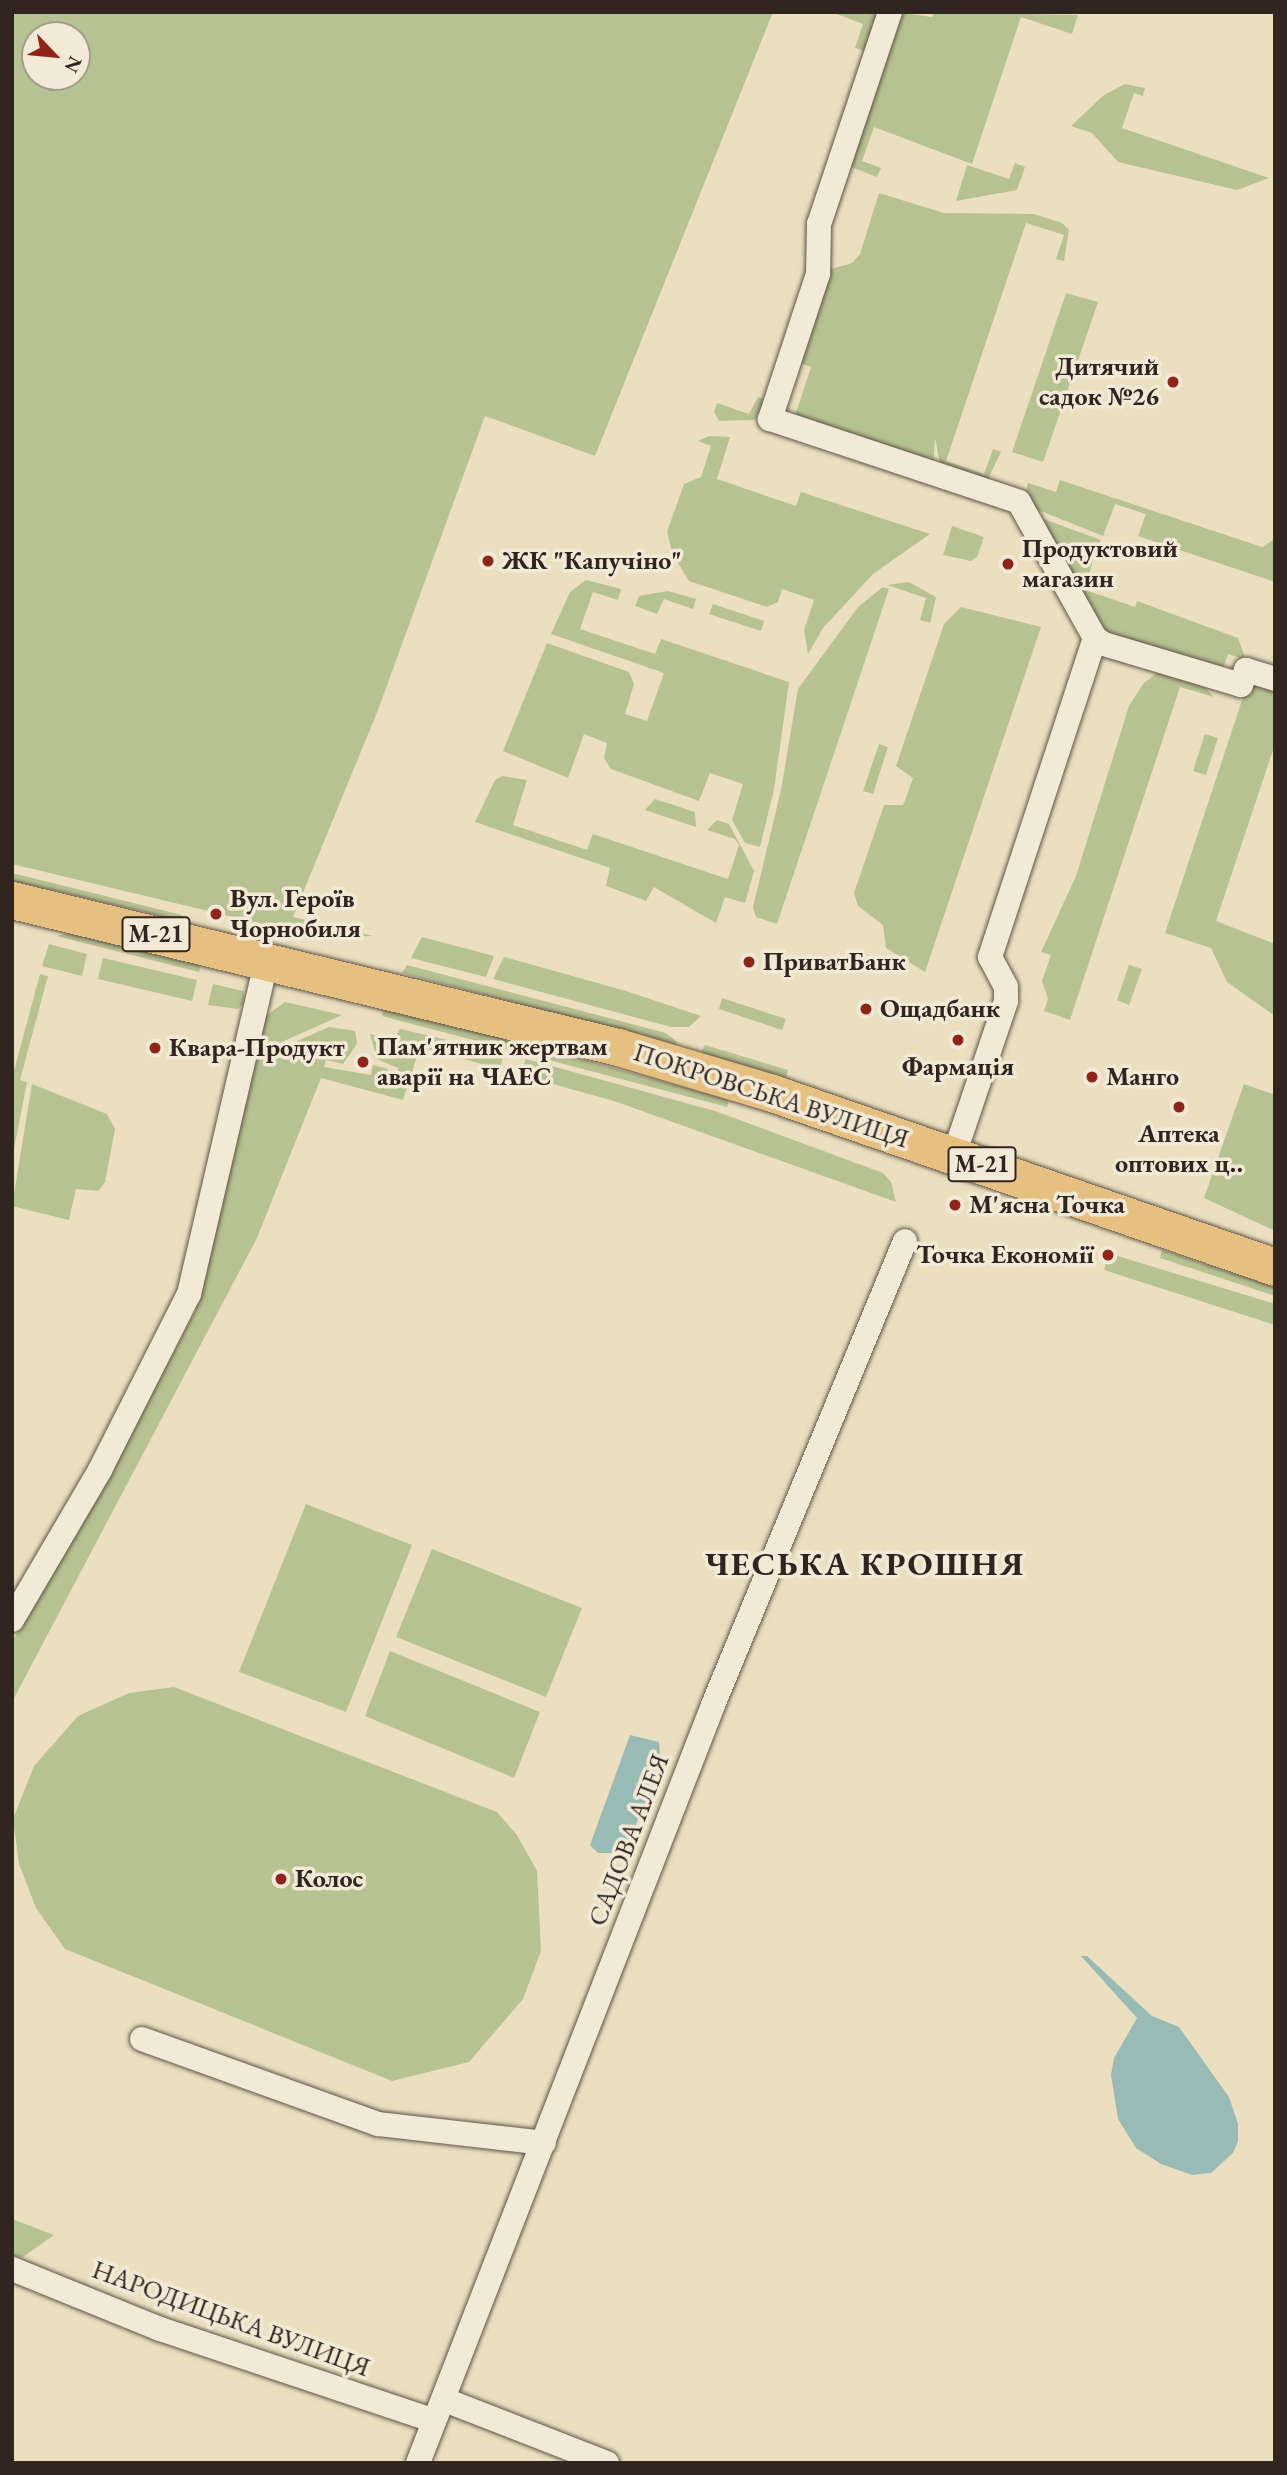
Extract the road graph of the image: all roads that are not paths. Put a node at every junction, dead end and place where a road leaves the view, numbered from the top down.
1 (890, 12) edge
2 (1095, 638) junction
3 (1275, 679) edge
4 (12, 900) edge
5 (267, 960) junction
6 (954, 1155) junction
7 (905, 1241) dead end
8 (1275, 1266) edge
9 (12, 1620) edge
10 (142, 2039) dead end
11 (544, 2143) junction
12 (12, 2269) edge
13 (439, 2410) junction
14 (418, 2463) edge
15 (607, 2463) edge

1 - 2 street
2 - 3 street
2 - 6 street
4 - 5 highway, ПОКРОВСЬКА ВУЛИЦЯ / М-21
5 - 6 highway, ПОКРОВСЬКА ВУЛИЦЯ / М-21
5 - 9 street
6 - 8 highway, ПОКРОВСЬКА ВУЛИЦЯ / М-21
7 - 11 street, САДОВА АЛЕЯ
10 - 11 street
11 - 13 street, САДОВА АЛЕЯ
12 - 13 street, НАРОДИЦЬКА ВУЛИЦЯ
13 - 14 street, САДОВА АЛЕЯ
13 - 15 street, НАРОДИЦЬКА ВУЛИЦЯ

